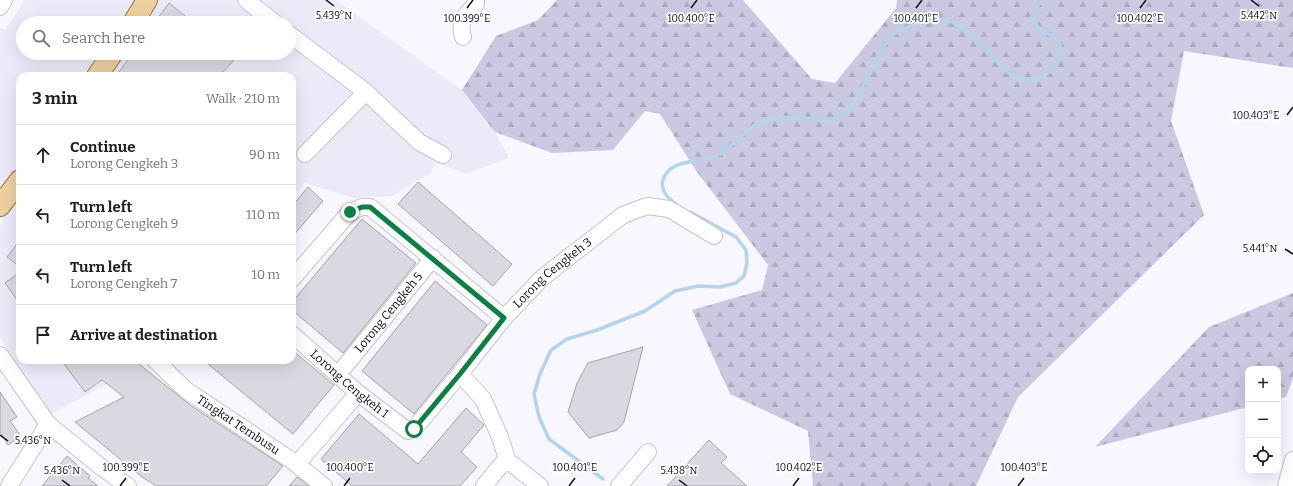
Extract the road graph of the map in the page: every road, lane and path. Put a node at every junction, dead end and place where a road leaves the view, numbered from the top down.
1 (4, 0) edge
2 (147, 0) edge
3 (246, 0) edge
4 (476, 0) edge
5 (0, 7) edge
6 (137, 16) edge
7 (266, 16) edge
8 (463, 37) dead end
9 (296, 39) edge
10 (108, 60) edge
11 (100, 72) edge
12 (366, 92) junction
13 (305, 154) dead end
14 (443, 154) dead end
15 (16, 185) edge
16 (0, 206) edge
17 (714, 236) dead end
18 (433, 258) junction
19 (296, 274) edge
20 (504, 318) junction
21 (296, 338) edge
22 (0, 355) edge
23 (159, 364) edge
24 (345, 366) dead end
25 (460, 374) junction
26 (358, 393) junction
27 (48, 424) junction
28 (408, 431) joint
29 (648, 452) dead end
30 (1293, 460) edge
31 (508, 462) junction
32 (297, 464) junction
33 (9, 486) edge
34 (128, 486) edge
35 (324, 486) edge
36 (484, 486) edge
37 (540, 486) edge
38 (619, 486) edge
39 (1286, 486) edge

1 - 5 street
2 - 6 main road
3 - 7 street
4 - 8 street
9 - 12 street
10 - 11 main road
12 - 13 street
12 - 14 street
15 - 16 main road
17 - 20 street, Lorong Cengkeh 3
18 - 19 street
18 - 20 street
18 - 24 street, Lorong Cengkeh 5
20 - 25 street, Lorong Cengkeh 3
21 - 26 street, Lorong Cengkeh 1
22 - 27 street
23 - 32 street, Tingkat Tembusu
25 - 28 street, Lorong Cengkeh 3
25 - 31 street
26 - 28 street, Lorong Cengkeh 1
26 - 32 street
27 - 33 street
27 - 34 street
29 - 38 street
30 - 39 street
31 - 36 street
31 - 37 street
32 - 35 street, Tingkat Tembusu

